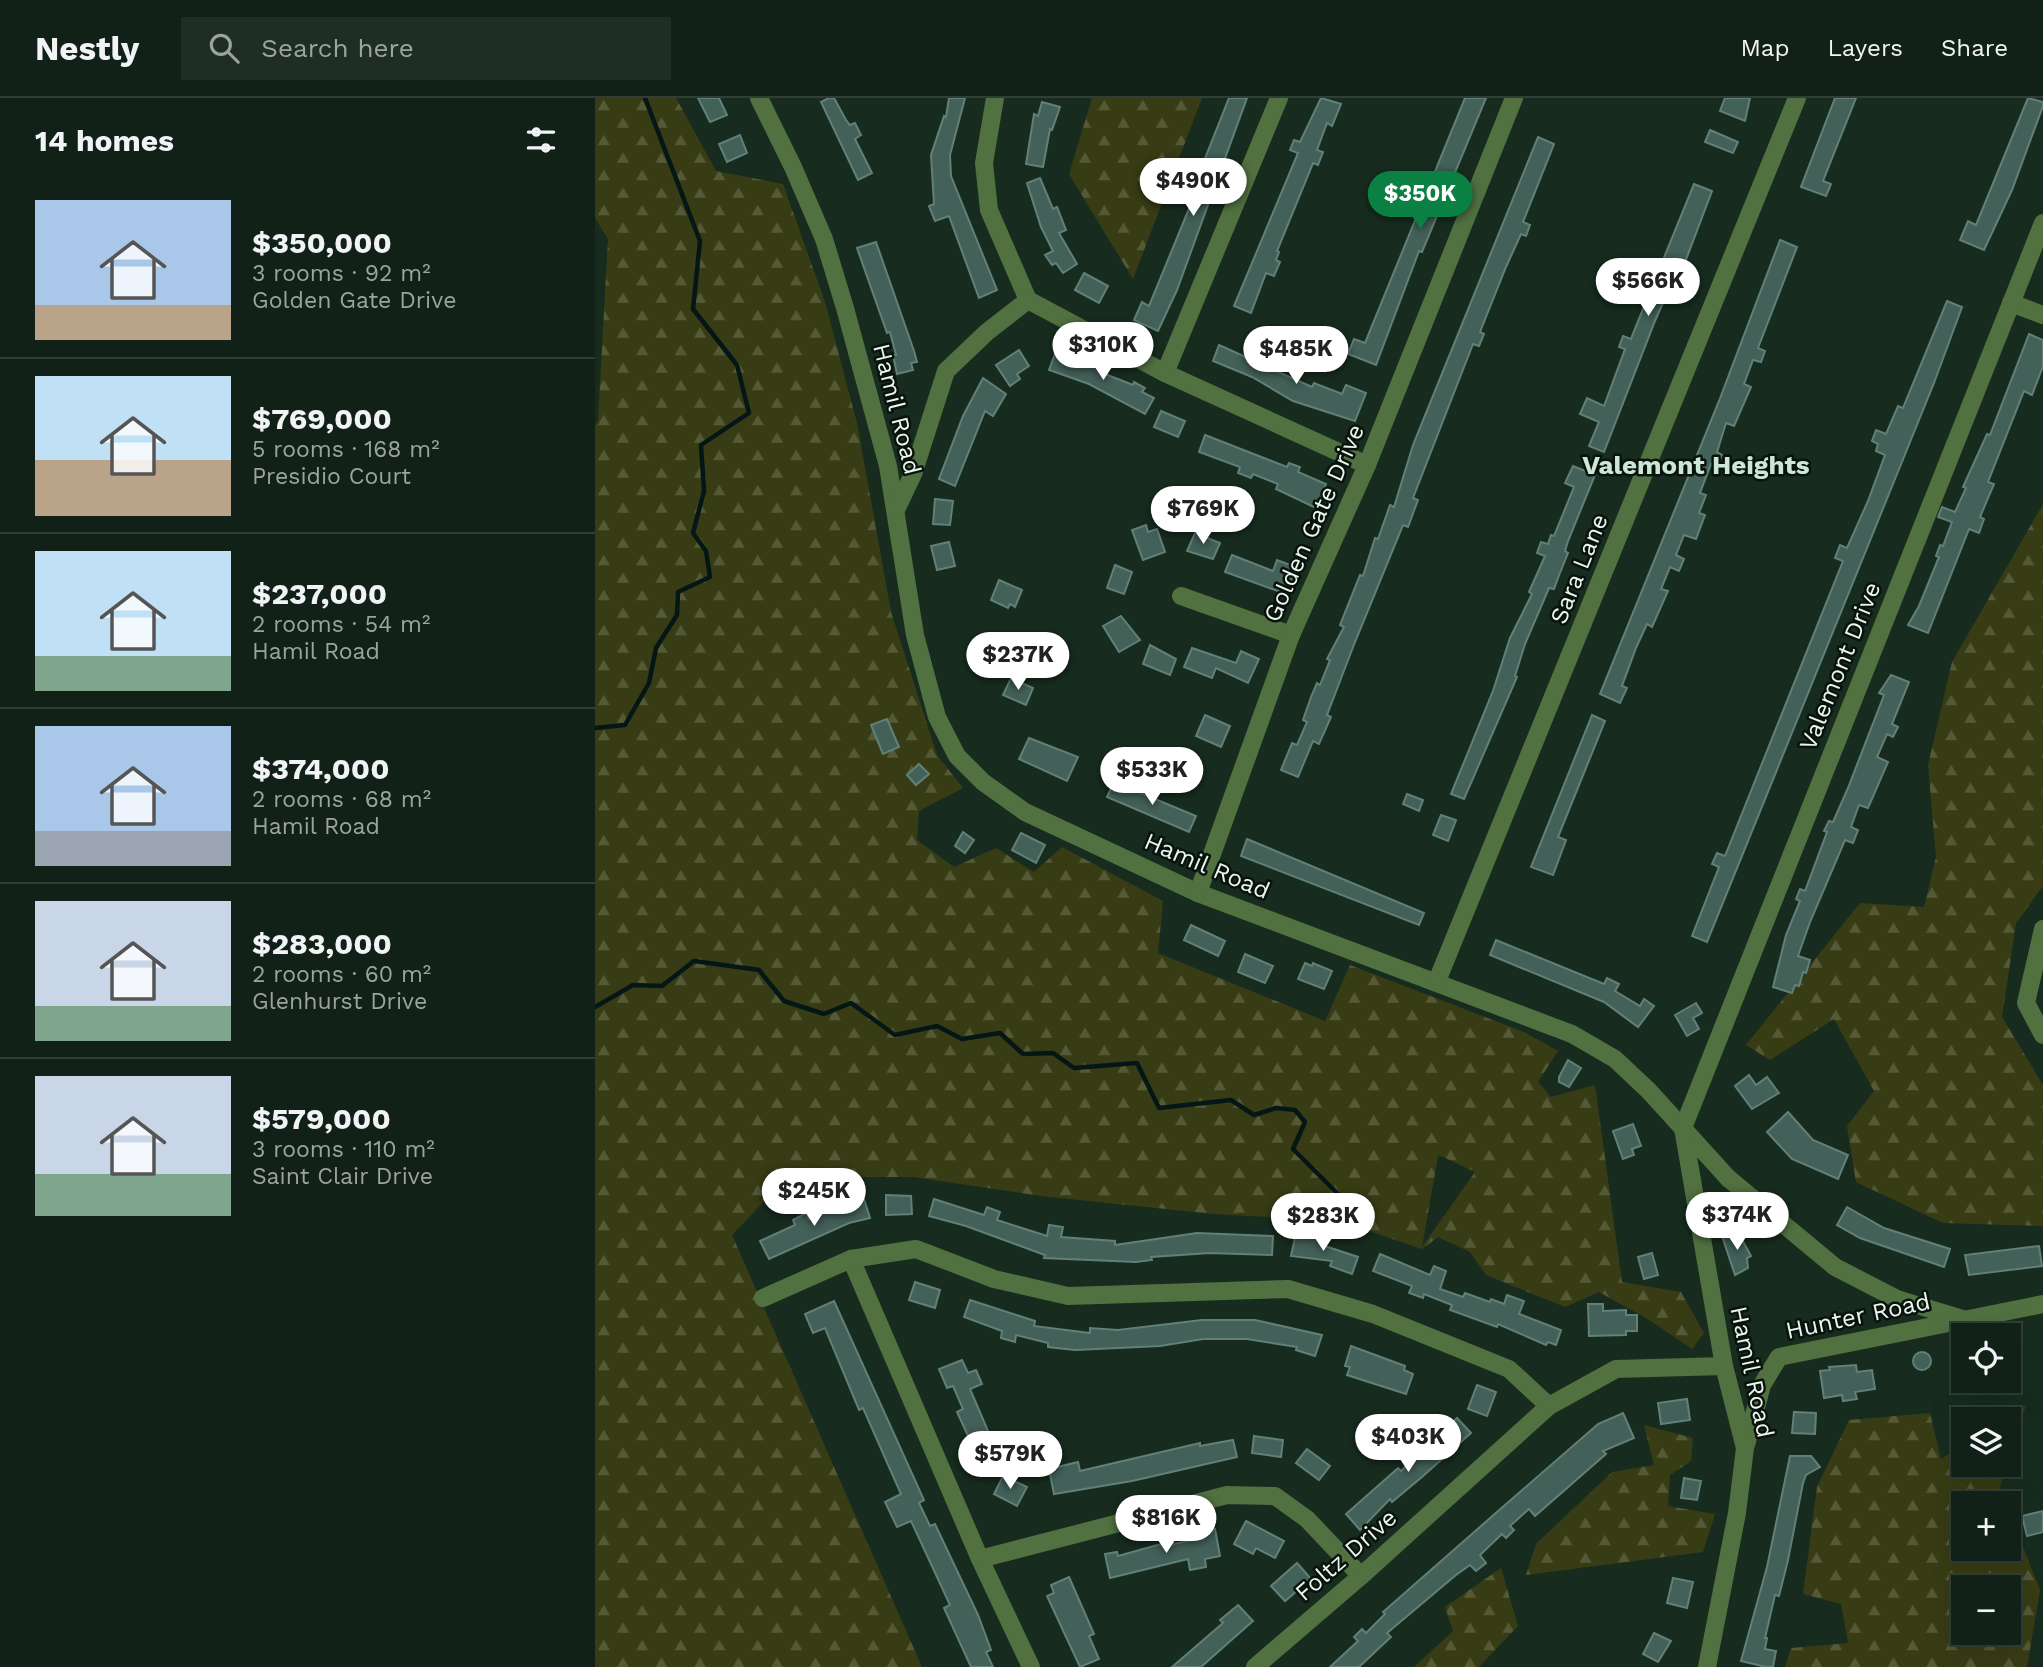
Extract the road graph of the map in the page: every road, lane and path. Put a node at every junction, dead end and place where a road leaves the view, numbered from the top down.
1 (759, 98) edge
2 (995, 98) edge
3 (1279, 98) edge
4 (1514, 98) edge
5 (1797, 98) edge
6 (2043, 222) edge
7 (1028, 300) junction
8 (2011, 303) junction
9 (2043, 314) edge
10 (1165, 373) junction
11 (920, 452) junction
12 (1367, 465) junction
13 (888, 466) junction
14 (896, 510) junction
15 (1181, 596) dead end
16 (1291, 635) junction
17 (1198, 893) junction
18 (2043, 929) edge
19 (1437, 981) junction
20 (2043, 1035) edge
21 (1683, 1128) junction
22 (852, 1259) junction
23 (763, 1298) dead end
24 (2043, 1304) edge
25 (1963, 1319) junction
26 (1724, 1366) junction
27 (1549, 1406) junction
28 (1745, 1448) junction
29 (980, 1559) junction
30 (1361, 1576) junction
31 (1031, 1667) edge
32 (1255, 1667) edge
33 (1707, 1667) edge

1 - 13 street, Hamil Road
2 - 7 street
3 - 10 street
4 - 12 street, Golden Gate Drive
5 - 19 street, Sara Lane
6 - 8 street, Valemont Drive
7 - 10 street
7 - 11 street
8 - 9 street
8 - 21 street, Valemont Drive
10 - 12 street
11 - 13 street
11 - 14 street
12 - 16 street, Golden Gate Drive
13 - 14 street, Hamil Road
14 - 17 street, Hamil Road
15 - 16 street
16 - 17 street, Golden Gate Drive
17 - 19 street, Hamil Road
18 - 20 street
19 - 21 street, Hamil Road
21 - 25 street, Hamil Road
21 - 26 street, Hamil Road
22 - 23 street
22 - 27 street
22 - 29 street
24 - 25 street, Hunter Road
25 - 28 street, Hunter Road
26 - 27 street, Foltz Drive
26 - 28 street, Hamil Road
27 - 30 street, Foltz Drive
28 - 33 street, Hamil Road
29 - 30 street
29 - 31 street
30 - 32 street, Foltz Drive

